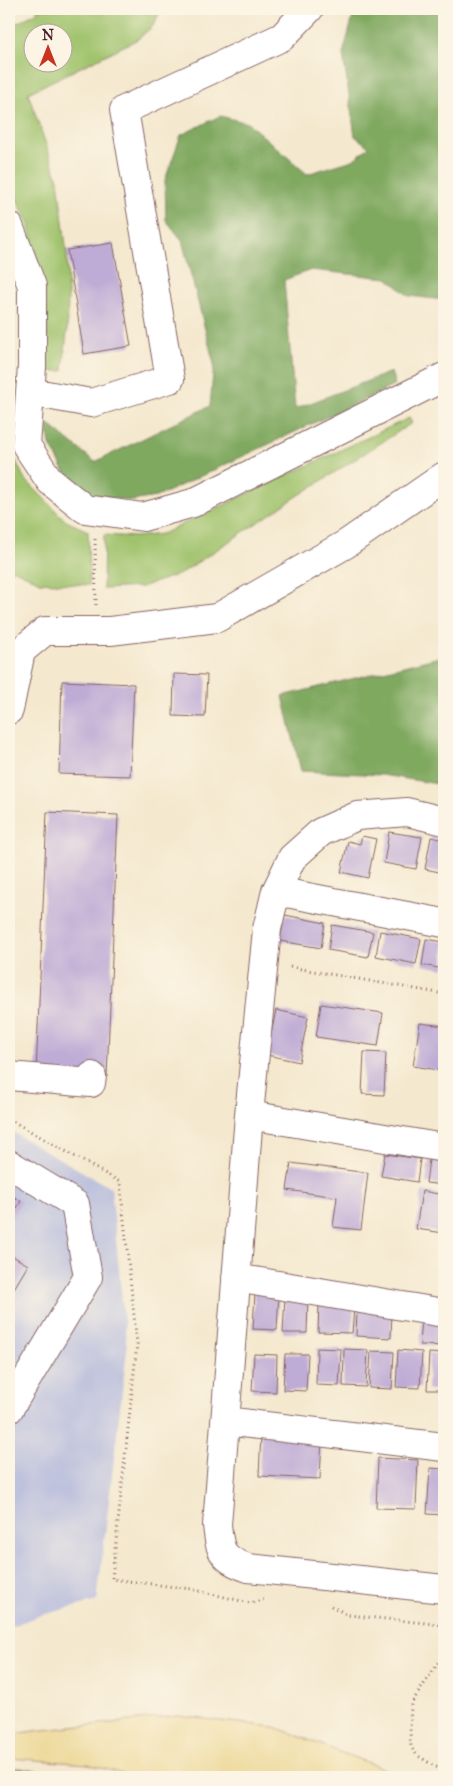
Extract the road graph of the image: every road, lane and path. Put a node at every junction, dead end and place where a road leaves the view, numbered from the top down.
1 (309, 9) edge
2 (9, 226) edge
3 (444, 377) edge
4 (30, 392) junction
5 (444, 476) edge
6 (95, 511) junction
7 (97, 631) junction
8 (9, 710) edge
9 (444, 821) edge
10 (276, 891) junction
11 (444, 922) edge
12 (263, 962) junction
13 (444, 994) edge
14 (9, 1076) edge
15 (92, 1076) dead end
16 (249, 1115) junction
17 (9, 1119) edge
18 (444, 1148) edge
19 (9, 1164) edge
20 (236, 1278) junction
21 (444, 1313) edge
22 (9, 1409) edge
23 (225, 1422) junction
24 (444, 1446) edge
25 (444, 1589) edge
26 (275, 1596) dead end
27 (326, 1603) dead end
28 (444, 1625) edge
29 (444, 1629) edge
30 (444, 1770) edge

1 - 4 street
2 - 4 street
3 - 6 street
4 - 6 street
5 - 7 street
6 - 7 path
7 - 8 street
9 - 10 street
10 - 11 street
10 - 12 street
12 - 13 path
12 - 16 street
14 - 15 street
16 - 18 street
16 - 20 street
17 - 26 path
19 - 22 street
20 - 21 street
20 - 23 street
23 - 24 street
23 - 25 street
27 - 28 path
29 - 30 path

